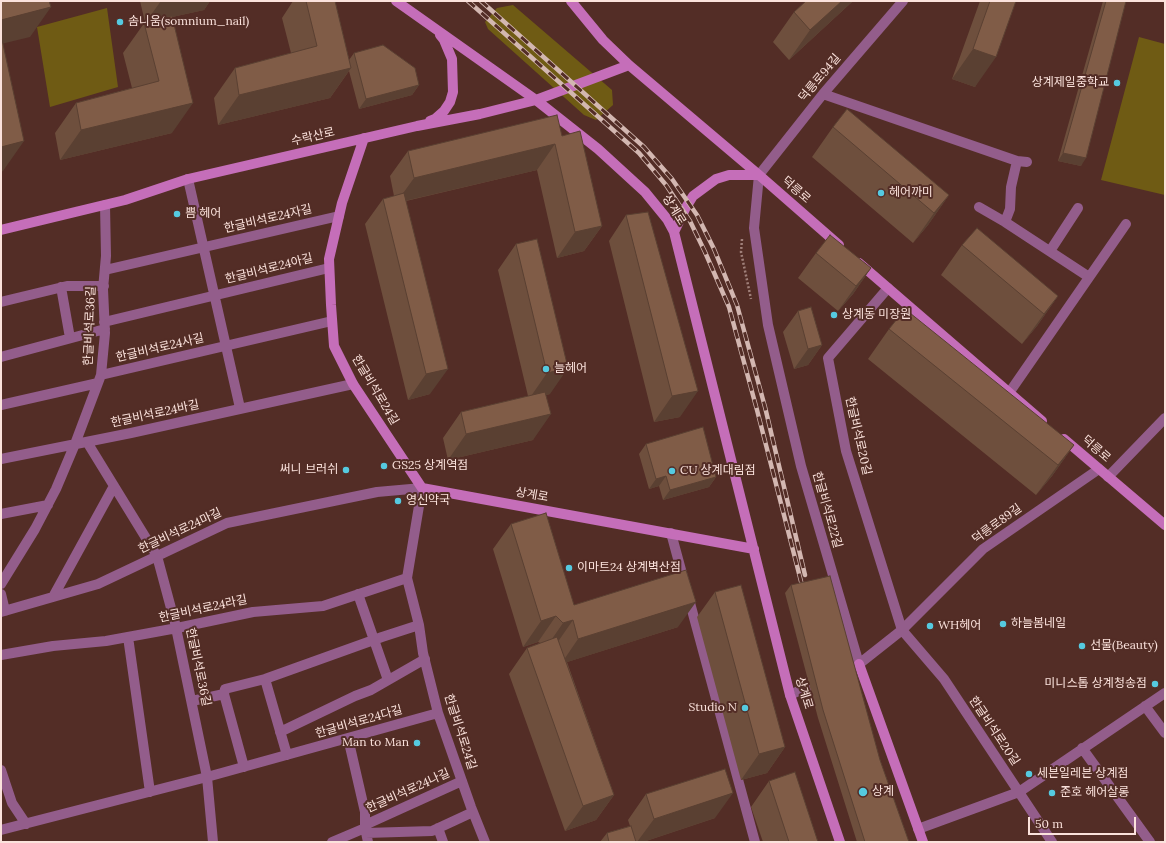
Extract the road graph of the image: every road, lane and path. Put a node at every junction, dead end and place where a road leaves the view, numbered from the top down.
1 (396, 1) edge
2 (571, 1) edge
3 (903, 1) edge
4 (437, 30) junction
5 (629, 65) junction
6 (823, 94) junction
7 (536, 100) junction
8 (417, 126) junction
9 (364, 138) junction
10 (759, 175) junction
11 (188, 179) junction
12 (105, 205) junction
13 (979, 206) dead end
14 (1078, 208) dead end
15 (339, 216) junction
16 (1005, 222) junction
17 (1126, 224) dead end
18 (1, 230) edge
19 (674, 232) junction
20 (203, 248) junction
21 (1050, 251) junction
22 (329, 268) junction
23 (105, 270) junction
24 (1089, 277) junction
25 (104, 286) junction
26 (61, 287) junction
27 (888, 288) junction
28 (214, 296) junction
29 (1, 302) edge
30 (332, 321) junction
31 (104, 326) junction
32 (70, 338) junction
33 (226, 346) junction
34 (1, 357) edge
35 (100, 379) junction
36 (353, 384) junction
37 (1009, 393) junction
38 (1, 405) edge
39 (240, 408) junction
40 (1165, 418) edge
41 (87, 442) junction
42 (76, 444) junction
43 (1, 459) edge
44 (1099, 469) junction
45 (1108, 477) junction
46 (114, 486) junction
47 (422, 488) junction
48 (48, 505) junction
49 (1, 514) edge
50 (1165, 525) edge
51 (671, 533) junction
52 (754, 549) junction
53 (157, 556) junction
54 (407, 578) junction
55 (1, 584) edge
56 (1, 594) edge
57 (358, 594) junction
58 (53, 597) junction
59 (3, 611) edge
60 (419, 625) junction
61 (177, 628) junction
62 (902, 630) junction
63 (128, 637) junction
64 (373, 640) junction
65 (1, 655) edge
66 (425, 659) junction
67 (859, 664) junction
68 (849, 668) edge
69 (265, 679) junction
70 (388, 680) junction
71 (807, 687) dead end
72 (1165, 693) edge
73 (224, 694) junction
74 (790, 695) junction
75 (192, 701) junction
76 (1145, 706) junction
77 (438, 713) junction
78 (280, 732) junction
79 (1165, 733) edge
80 (348, 738) junction
81 (1082, 748) junction
82 (287, 755) junction
83 (244, 767) junction
84 (1, 770) edge
85 (207, 777) junction
86 (462, 781) junction
87 (150, 792) junction
88 (1019, 792) junction
89 (473, 812) junction
90 (26, 824) junction
91 (438, 828) junction
92 (918, 829) junction
93 (1, 830) edge
94 (366, 832) edge
95 (213, 842) edge
96 (332, 842) edge
97 (443, 842) edge
98 (485, 842) edge
99 (755, 842) edge
100 (840, 842) edge
101 (923, 842) edge
102 (1052, 842) edge
103 (1150, 842) edge

1 - 4 main road, 상계로
2 - 5 main road, 덕릉로
3 - 6 street, 덕릉로94길
4 - 7 main road, 상계로
4 - 8 main road
5 - 7 main road, 수락산로
5 - 10 main road, 덕릉로
6 - 10 street, 덕릉로94길
6 - 16 street
7 - 8 main road, 수락산로
7 - 19 main road, 상계로
8 - 9 main road, 수락산로
9 - 11 main road, 수락산로
9 - 15 main road, 한글비석로24길
10 - 19 main road
10 - 27 main road, 덕릉로
10 - 67 street, 한글비석로22길
11 - 12 main road, 수락산로
11 - 20 street
12 - 18 main road, 수락산로
12 - 23 street, 한글비석로36길
13 - 16 street
14 - 21 street
15 - 20 street, 한글비석로24자길
15 - 22 main road, 한글비석로24길
16 - 21 street
17 - 24 street
19 - 52 main road, 상계로
20 - 23 street, 한글비석로24자길
20 - 28 street, 한글비석로24아길
21 - 24 street
22 - 28 street, 한글비석로24아길
22 - 30 main road, 한글비석로24길
23 - 25 street, 한글비석로36길
24 - 37 street
25 - 26 street
25 - 31 street, 한글비석로36길
26 - 29 street
26 - 32 street
27 - 37 main road, 덕릉로
27 - 62 street, 한글비석로20길
28 - 31 street, 한글비석로24아길
28 - 33 street
30 - 33 street, 한글비석로24사길
30 - 36 main road, 한글비석로24길
31 - 32 street, 한글비석로24아길
31 - 35 street, 한글비석로36길
32 - 34 street, 한글비석로24아길
33 - 35 street, 한글비석로24사길
33 - 39 street
35 - 38 street, 한글비석로24사길
35 - 42 street, 한글비석로36길
36 - 39 street, 한글비석로24바길
36 - 47 main road, 한글비석로24길
37 - 44 main road, 덕릉로
39 - 41 street, 한글비석로24바길
40 - 45 street
41 - 42 street, 한글비석로24바길
41 - 46 street, 한글비석로36길
42 - 43 street, 한글비석로24바길
42 - 48 street
44 - 45 main road, 덕릉로
44 - 62 street, 덕릉로89길
45 - 50 main road, 덕릉로
46 - 53 street, 한글비석로36길
46 - 58 street
47 - 51 main road, 상계로
47 - 53 street, 한글비석로24마길
47 - 54 street, 한글비석로24길
48 - 49 street
48 - 55 street
51 - 52 main road, 상계로
51 - 99 street
52 - 74 main road, 상계로
53 - 58 street, 한글비석로24마길
53 - 61 street, 한글비석로36길
54 - 57 street, 한글비석로24라길
54 - 60 street, 한글비석로24길
56 - 59 street
57 - 61 street, 한글비석로24라길
57 - 64 street
58 - 59 street, 한글비석로24마길
60 - 64 street
60 - 66 street, 한글비석로24길
61 - 63 street, 한글비석로24라길
61 - 75 street, 한글비석로36길
62 - 67 street
62 - 88 street, 한글비석로20길
63 - 65 street, 한글비석로24라길
63 - 87 street
64 - 69 street
64 - 70 street
66 - 70 street
66 - 77 street, 한글비석로24길
67 - 68 street
67 - 92 main road, 한글비석로22길
69 - 73 street
69 - 78 street
70 - 78 street
71 - 74 street
72 - 76 street
73 - 75 street
73 - 83 street
74 - 100 main road, 상계로
75 - 85 street, 한글비석로36길
76 - 79 street
76 - 81 street
77 - 80 street, 한글비석로24다길
77 - 86 street, 한글비석로24길
78 - 82 street
80 - 82 street, 한글비석로24다길
80 - 94 street, 한글비석로24나길
81 - 88 street
81 - 103 street
82 - 83 street, 한글비석로24다길
83 - 85 street, 한글비석로24다길
84 - 90 street
85 - 87 street, 한글비석로24다길
85 - 95 street, 한글비석로36길
86 - 89 street, 한글비석로24길
86 - 94 street, 한글비석로24나길
87 - 90 street, 한글비석로24다길
88 - 92 street
88 - 102 street, 한글비석로20길
89 - 91 street
89 - 98 street, 한글비석로24길
90 - 93 street, 한글비석로24다길
91 - 94 street
91 - 97 street
92 - 101 main road, 한글비석로22길
94 - 96 street, 한글비석로24나길

